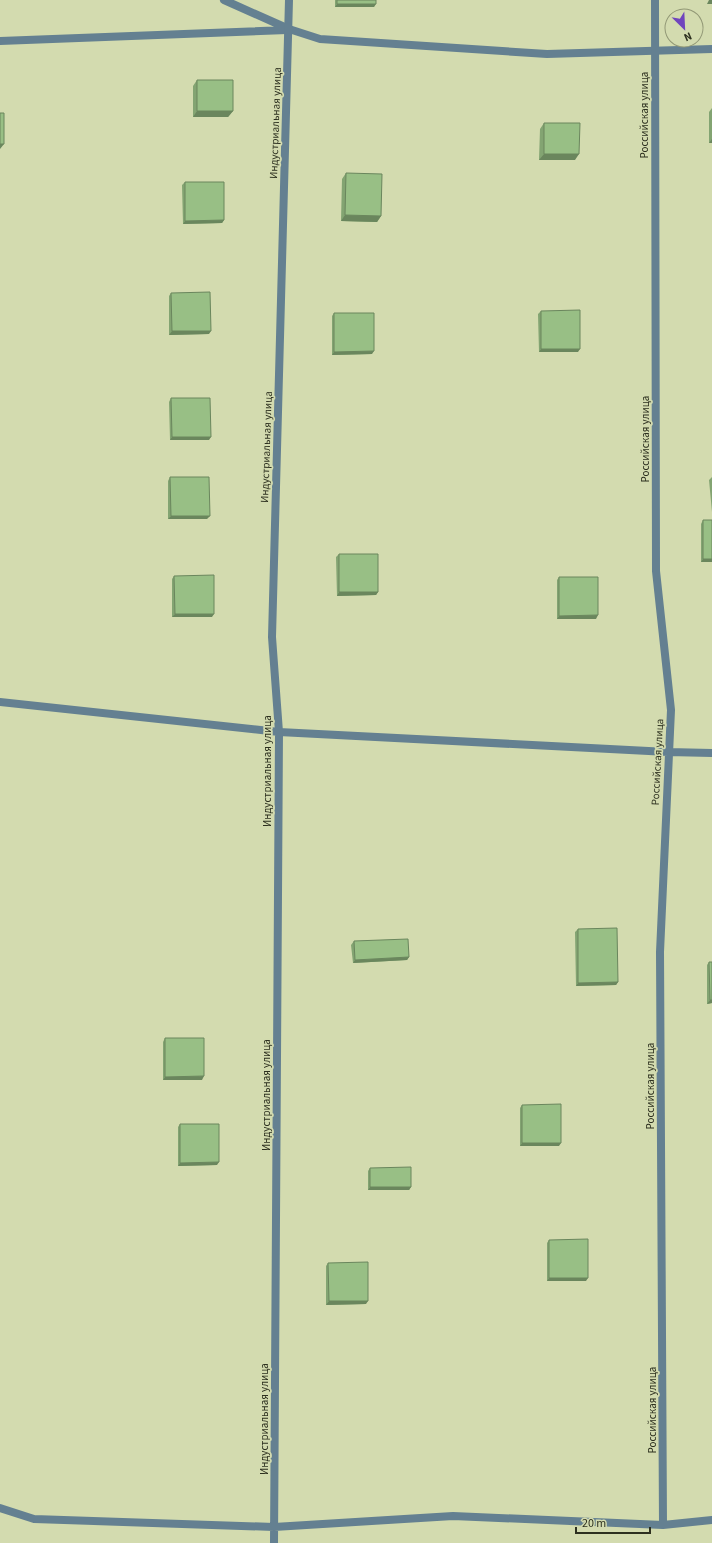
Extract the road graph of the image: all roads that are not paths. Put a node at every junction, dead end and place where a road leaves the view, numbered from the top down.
1 (224, 0) edge
2 (289, 0) edge
3 (655, 0) edge
4 (289, 30) junction
5 (0, 41) edge
6 (712, 50) edge
7 (655, 51) junction
8 (0, 702) edge
9 (279, 732) junction
10 (668, 752) junction
11 (712, 753) edge
12 (0, 1508) edge
13 (712, 1520) edge
14 (663, 1525) junction
15 (274, 1527) junction
16 (274, 1543) edge

1 - 4 street
2 - 4 street, Индустриальная улица
3 - 7 street, Российская улица
4 - 5 street
4 - 7 street
4 - 9 street, Индустриальная улица
6 - 7 street
7 - 10 street, Российская улица
8 - 9 street
9 - 10 street
9 - 15 street, Индустриальная улица
10 - 11 street
10 - 14 street, Российская улица
12 - 15 street
13 - 14 street
14 - 15 street
15 - 16 street, Индустриальная улица

